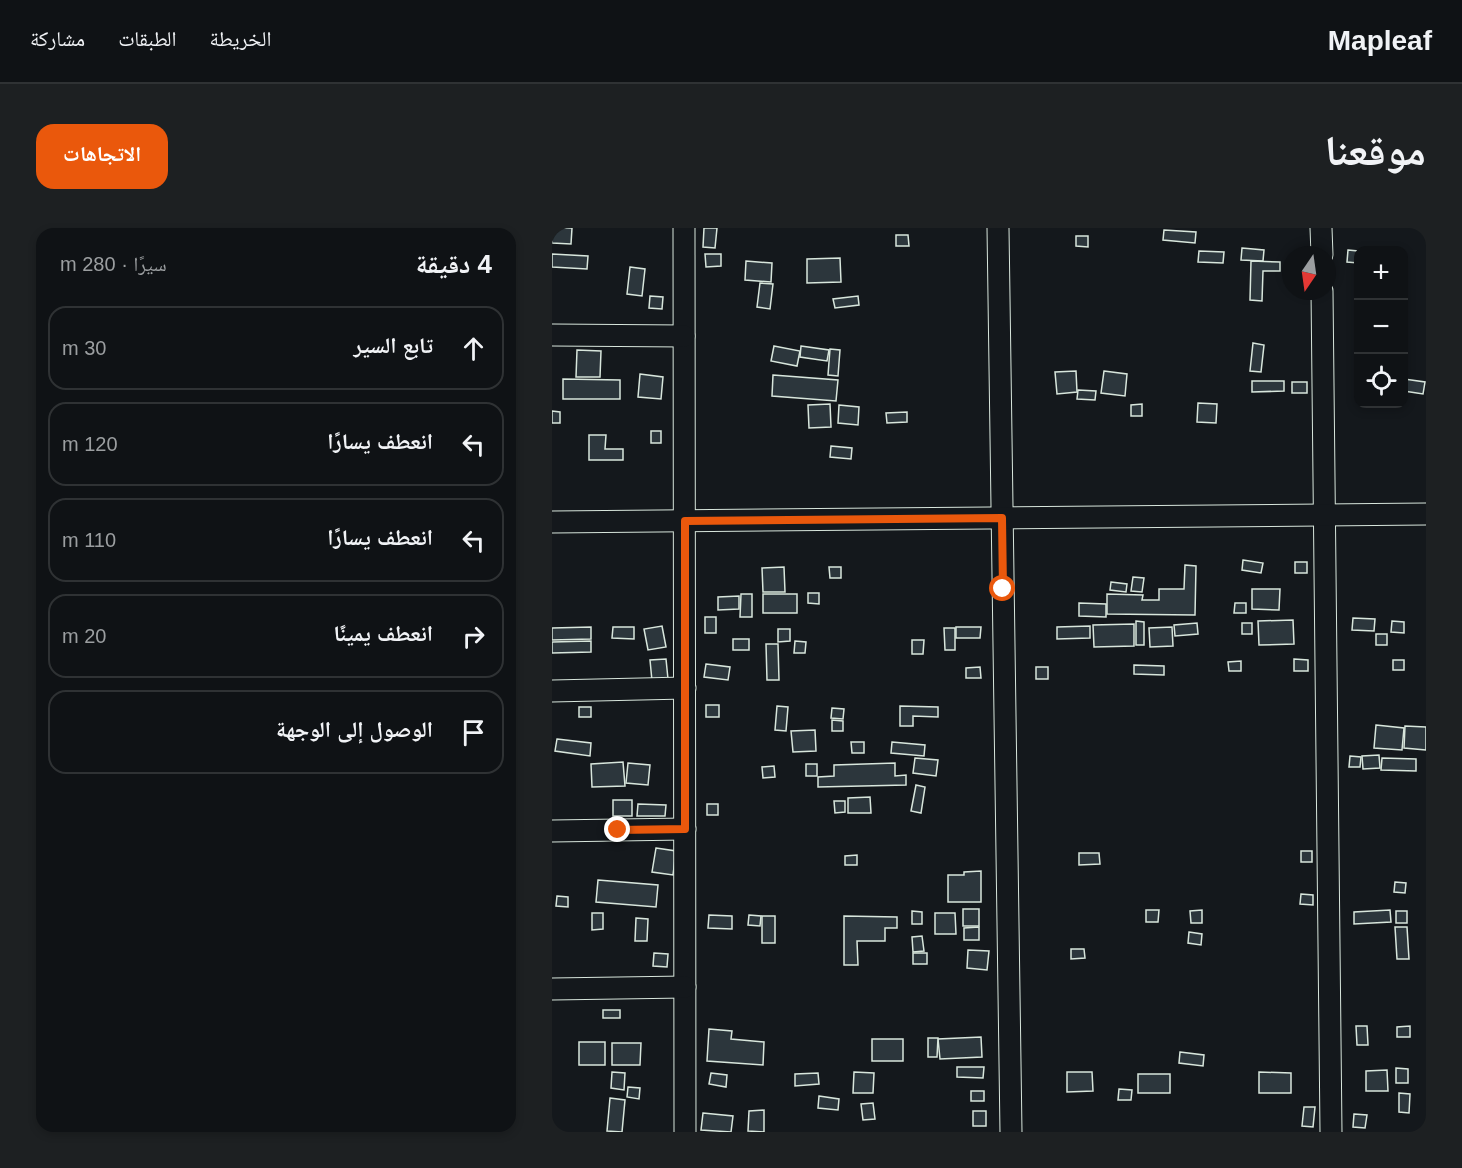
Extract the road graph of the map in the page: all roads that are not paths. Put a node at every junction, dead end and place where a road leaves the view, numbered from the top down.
1 (684, 228) edge
2 (998, 228) edge
3 (1322, 228) edge
4 (1322, 246) edge
5 (1322, 300) edge
6 (552, 335) edge
7 (684, 336) junction
8 (1426, 514) edge
9 (1324, 515) junction
10 (1002, 518) junction
11 (685, 521) junction
12 (552, 522) edge
13 (685, 688) junction
14 (552, 691) edge
15 (685, 829) junction
16 (552, 831) edge
17 (685, 987) junction
18 (552, 989) edge
19 (685, 1132) edge
20 (1011, 1132) edge
21 (1331, 1132) edge

1 - 7 street
2 - 10 street
3 - 4 street
5 - 9 street
6 - 7 street
7 - 11 street
8 - 9 street
9 - 10 street
9 - 21 street
10 - 11 street
10 - 20 street
11 - 12 street
11 - 13 street
13 - 14 street
13 - 15 street
15 - 16 street
15 - 17 street
17 - 18 street
17 - 19 street

